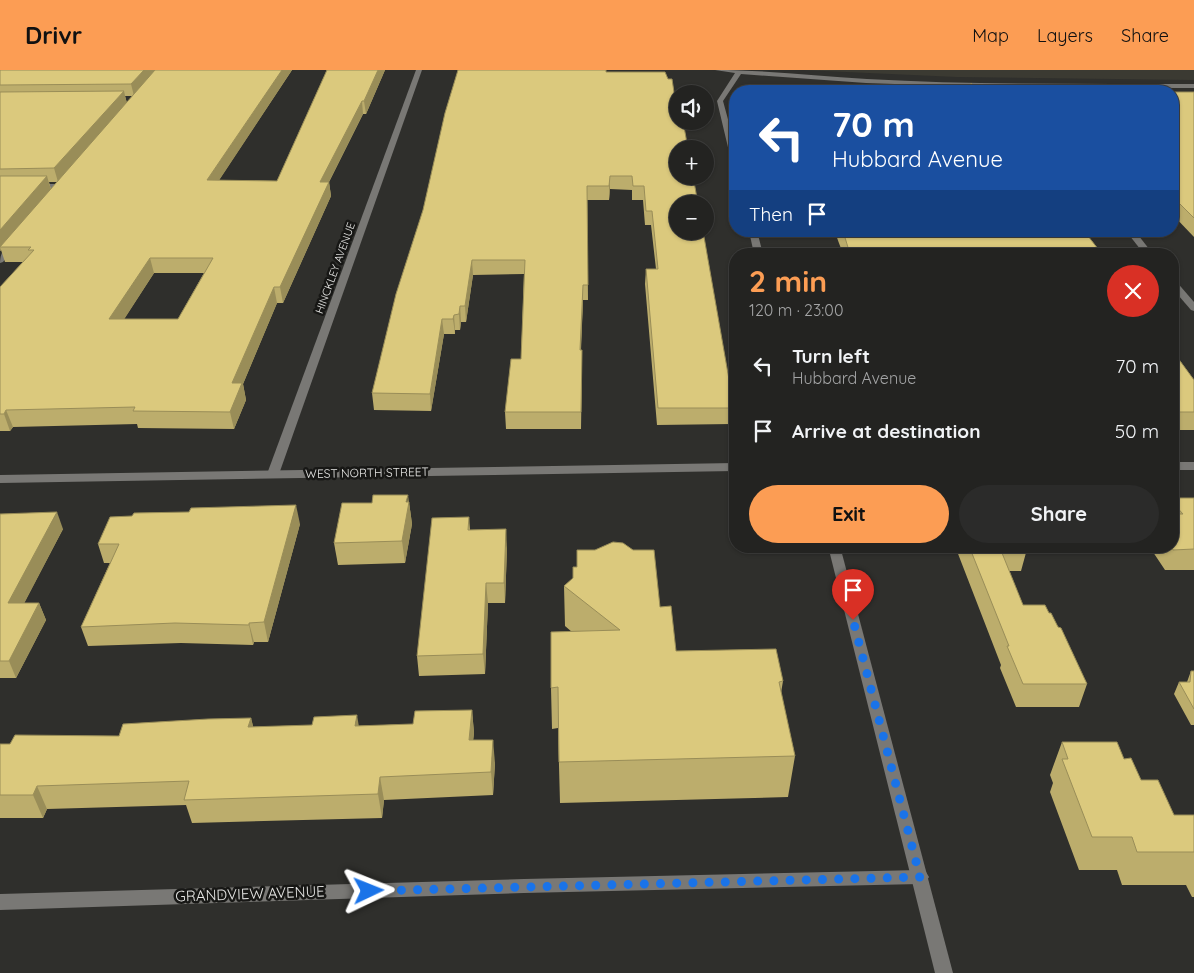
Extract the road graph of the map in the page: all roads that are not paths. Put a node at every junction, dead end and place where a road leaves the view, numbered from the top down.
1 (419, 70) edge
2 (718, 70) edge
3 (739, 72) junction
4 (730, 85) edge
5 (928, 85) edge
6 (1179, 86) edge
7 (1194, 86) edge
8 (729, 87) edge
9 (729, 136) edge
10 (67, 179) edge
11 (0, 186) edge
12 (61, 186) junction
13 (55, 193) edge
14 (1135, 237) edge
15 (18, 238) edge
16 (1144, 248) edge
17 (0, 260) edge
18 (1179, 290) edge
19 (1194, 308) edge
20 (1179, 466) edge
21 (1194, 466) edge
22 (729, 467) edge
23 (273, 474) junction
24 (0, 479) edge
25 (836, 553) edge
26 (920, 877) junction
27 (0, 902) edge
28 (944, 973) edge

1 - 23 street, HINCKLEY AVENUE
2 - 3 street
3 - 4 street
3 - 5 street
6 - 7 street
8 - 9 street
10 - 12 street
11 - 12 street
12 - 13 street
14 - 16 street
15 - 17 street
18 - 19 street
20 - 21 street
22 - 23 street, WEST NORTH STREET
23 - 24 street, WEST NORTH STREET
25 - 26 street
26 - 27 street, GRANDVIEW AVENUE
26 - 28 street

